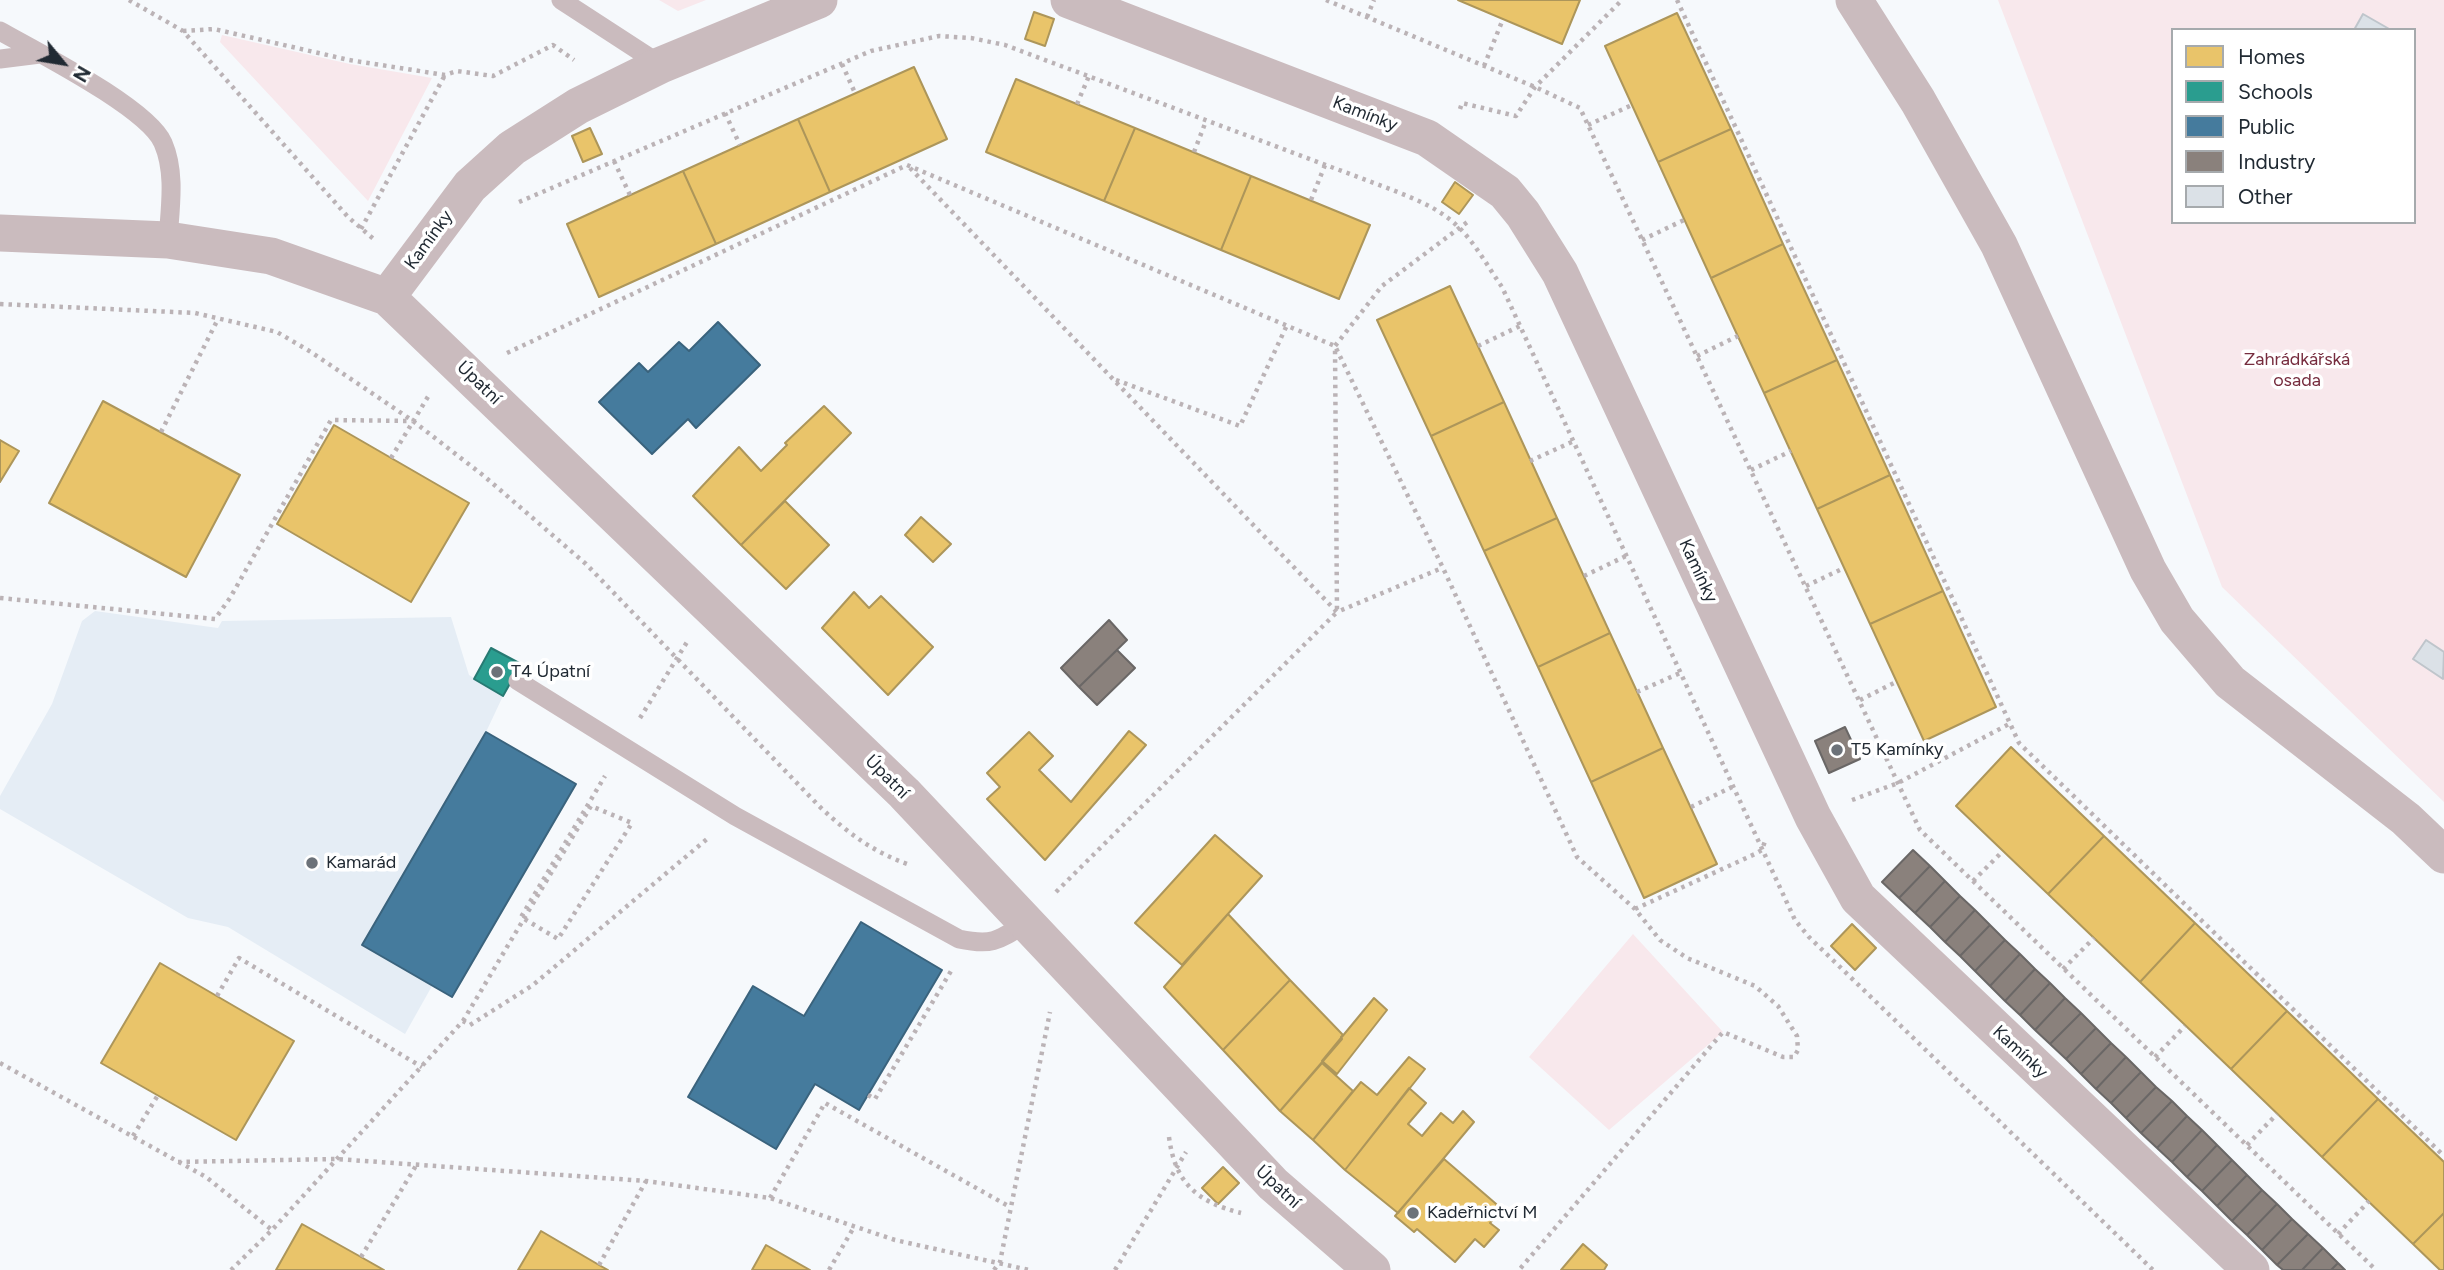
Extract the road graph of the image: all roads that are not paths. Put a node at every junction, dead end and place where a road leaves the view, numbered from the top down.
1 (561, 0) edge
2 (819, 0) edge
3 (1069, 0) edge
4 (1854, 0) edge
5 (0, 31) edge
6 (40, 54) junction
7 (0, 59) edge
8 (662, 65) junction
9 (0, 233) edge
10 (167, 240) junction
11 (387, 298) junction
12 (518, 681) dead end
13 (2444, 855) edge
14 (1026, 923) junction
15 (1372, 1270) edge
16 (2250, 1270) edge

1 - 8 lane
2 - 8 street, Kamínky
3 - 16 street, Kamínky
4 - 13 street
5 - 6 lane
6 - 7 lane
6 - 10 lane
8 - 11 street, Kamínky
9 - 10 street
10 - 11 street
11 - 14 street, Úpatní
12 - 14 lane
14 - 15 street, Úpatní

